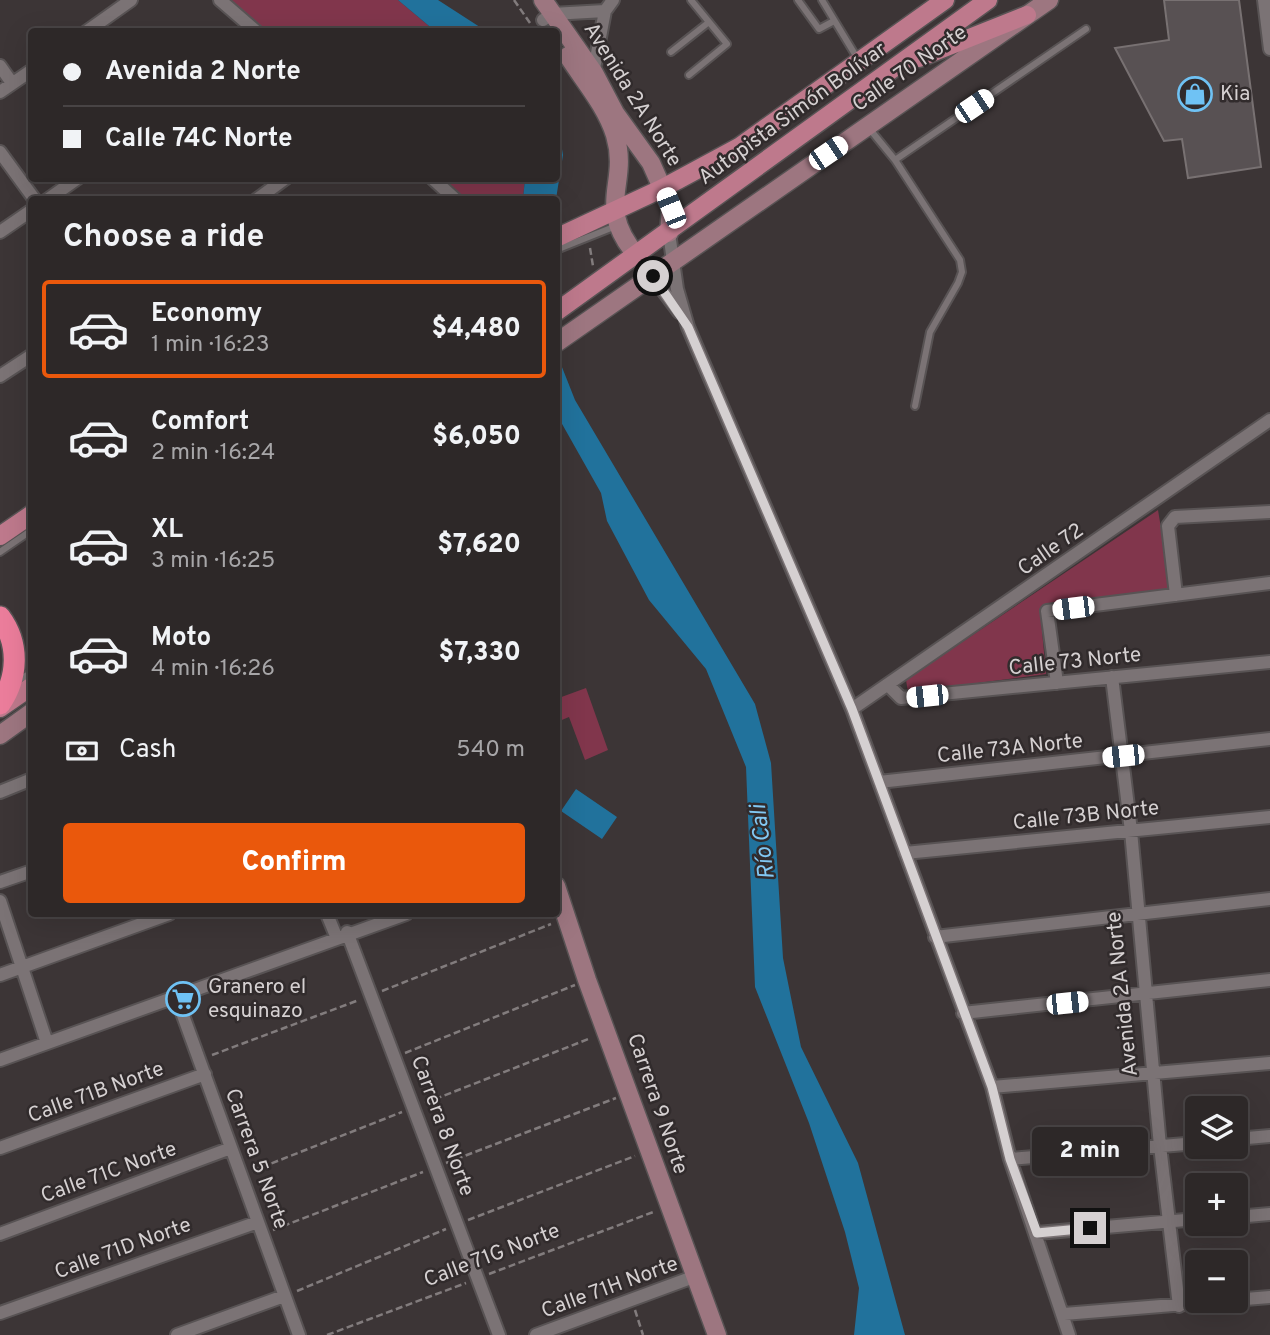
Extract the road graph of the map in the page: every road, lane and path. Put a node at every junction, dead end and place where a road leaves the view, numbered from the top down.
1 (131, 0) edge
2 (220, 0) edge
3 (514, 0) edge
4 (528, 0) edge
5 (613, 0) edge
6 (691, 0) edge
7 (798, 0) edge
8 (822, 0) edge
9 (944, 0) edge
10 (988, 0) edge
11 (1049, 0) edge
12 (1264, 0) edge
13 (605, 11) junction
14 (1027, 15) junction
15 (545, 19) edge
16 (834, 20) junction
17 (709, 22) junction
18 (92, 28) edge
19 (252, 28) edge
20 (1086, 29) dead end
21 (560, 39) edge
22 (560, 44) edge
23 (1270, 49) edge
24 (671, 52) dead end
25 (859, 61) junction
26 (0, 66) edge
27 (897, 67) junction
28 (28, 72) edge
29 (689, 75) dead end
30 (589, 77) junction
31 (12, 83) junction
32 (0, 92) edge
33 (867, 126) junction
34 (0, 152) edge
35 (895, 160) junction
36 (72, 182) edge
37 (281, 182) edge
38 (436, 182) edge
39 (663, 188) junction
40 (32, 196) edge
41 (53, 196) edge
42 (261, 196) edge
43 (452, 196) edge
44 (28, 214) edge
45 (615, 220) junction
46 (669, 228) junction
47 (587, 231) junction
48 (0, 232) edge
49 (560, 237) edge
50 (560, 248) edge
51 (634, 252) junction
52 (673, 261) junction
53 (653, 276) junction
54 (596, 279) junction
55 (560, 300) edge
56 (560, 309) edge
57 (688, 327) junction
58 (560, 340) edge
59 (28, 358) edge
60 (0, 376) edge
61 (915, 407) dead end
62 (1270, 420) edge
63 (1270, 512) edge
64 (28, 517) edge
65 (28, 533) edge
66 (0, 536) edge
67 (0, 552) edge
68 (1270, 583) edge
69 (1177, 595) junction
70 (0, 617) edge
71 (1270, 662) edge
72 (28, 675) edge
73 (1112, 677) junction
74 (1056, 683) junction
75 (889, 686) junction
76 (9, 695) edge
77 (852, 709) junction
78 (28, 715) edge
79 (0, 735) edge
80 (1270, 739) edge
81 (1123, 756) junction
82 (28, 781) edge
83 (879, 782) junction
84 (0, 792) edge
85 (1270, 817) edge
86 (1132, 831) junction
87 (905, 853) junction
88 (28, 872) edge
89 (0, 881) edge
90 (560, 898) edge
91 (1270, 899) edge
92 (0, 901) edge
93 (1137, 911) junction
94 (161, 917) edge
95 (329, 917) edge
96 (396, 917) edge
97 (342, 934) junction
98 (935, 937) junction
99 (22, 967) junction
100 (0, 975) edge
101 (587, 980) junction
102 (1270, 980) edge
103 (1145, 995) junction
104 (176, 996) junction
105 (963, 1013) junction
106 (47, 1043) junction
107 (396, 1057) junction
108 (0, 1060) edge
109 (1270, 1063) edge
110 (1156, 1073) junction
111 (205, 1074) junction
112 (992, 1087) junction
113 (1270, 1136) edge
114 (1248, 1138) edge
115 (1185, 1144) edge
116 (1160, 1146) junction
117 (0, 1148) edge
118 (232, 1148) junction
119 (1010, 1159) junction
120 (669, 1206) junction
121 (1270, 1214) edge
122 (1248, 1216) edge
123 (1185, 1220) edge
124 (1169, 1221) junction
125 (258, 1222) junction
126 (1037, 1233) junction
127 (0, 1234) edge
128 (696, 1276) junction
129 (478, 1278) junction
130 (284, 1296) junction
131 (1270, 1297) edge
132 (631, 1300) junction
133 (1179, 1306) junction
134 (0, 1313) edge
135 (1064, 1314) junction
136 (177, 1335) edge
137 (299, 1335) edge
138 (327, 1335) edge
139 (499, 1335) edge
140 (536, 1335) edge
141 (643, 1335) edge
142 (718, 1335) edge
143 (1069, 1335) edge

1 - 18 street
2 - 19 street
3 - 15 path
4 - 15 street, Avenida 2A Norte
5 - 13 street
6 - 17 lane
7 - 16 lane
8 - 16 lane
9 - 25 main road, Autopista Simón Bolívar
10 - 27 main road, Autopista Simón Bolívar
11 - 14 street, Calle 70 Norte
12 - 23 street
13 - 15 street
13 - 30 street
14 - 27 main road
14 - 33 street, Calle 70 Norte
16 - 25 lane
17 - 24 lane
17 - 29 lane
20 - 35 lane
21 - 30 street, Avenida 2A Norte
22 - 30 street, Avenida 2A Norte
25 - 39 main road, Autopista Simón Bolívar
26 - 31 street
27 - 46 main road, Autopista Simón Bolívar
28 - 31 street
30 - 39 street, Avenida 2A Norte
30 - 45 street, Avenida 2A Norte
31 - 32 street
33 - 35 lane
33 - 52 street, Calle 70 Norte
34 - 40 street
35 - 61 lane
36 - 41 street
37 - 42 street
38 - 43 street
39 - 45 main road, Autopista Simón Bolívar
39 - 46 street, Avenida 2A Norte
44 - 48 street
45 - 47 main road, Autopista Simón Bolívar
45 - 51 street
46 - 51 main road, Autopista Simón Bolívar
46 - 52 street, Avenida 2A Norte
47 - 49 main road, Autopista Simón Bolívar
47 - 50 lane
51 - 53 street
51 - 54 main road, Autopista Simón Bolívar
52 - 53 street, Calle 70 Norte
52 - 57 street, Avenida 2A Norte
53 - 57 street
53 - 58 street, Calle 70 Norte
54 - 55 lane
54 - 56 main road, Autopista Simón Bolívar
57 - 77 street
59 - 60 street
62 - 75 street, Calle 72
63 - 69 street
64 - 66 main road
65 - 67 lane
68 - 69 street
69 - 74 street
70 - 76 highway
71 - 73 street, Calle 73 Norte
72 - 76 lane
73 - 74 street, Calle 73 Norte
73 - 81 street, Avenida 2A Norte
74 - 75 street, Calle 73 Norte
75 - 77 street, Calle 72
77 - 83 street
78 - 79 street
80 - 81 street, Calle 73A Norte
81 - 83 street, Calle 73A Norte
81 - 86 street, Avenida 2A Norte
82 - 84 street
83 - 87 street
85 - 86 street, Calle 73B Norte
86 - 87 street, Calle 73B Norte
86 - 93 street, Avenida 2A Norte
87 - 98 street
88 - 89 street
90 - 101 street, Carrera 9 Norte
91 - 93 street
92 - 99 street
93 - 98 street
93 - 103 street, Avenida 2A Norte
94 - 99 street
95 - 97 street, Carrera 8 Norte
96 - 97 street
97 - 104 street
97 - 107 street, Carrera 8 Norte
98 - 105 street
99 - 100 street
99 - 106 street
101 - 107 path
101 - 120 street, Carrera 9 Norte
102 - 103 street
103 - 105 street
103 - 110 street, Avenida 2A Norte
104 - 106 street
104 - 111 street, Carrera 5 Norte
105 - 112 street
106 - 108 street
107 - 129 street, Carrera 8 Norte
109 - 110 street
110 - 112 street
110 - 116 street, Avenida 2A Norte
111 - 117 street, Calle 71B Norte
111 - 118 street, Carrera 5 Norte
112 - 119 street
113 - 114 street
115 - 116 street
116 - 119 street
116 - 124 street, Avenida 2A Norte
118 - 125 street, Carrera 5 Norte
118 - 127 street, Calle 71C Norte
119 - 126 street
120 - 128 street, Carrera 9 Norte
120 - 129 path, Calle 71G Norte
121 - 122 street
123 - 124 street
124 - 126 street
124 - 133 street, Avenida 2A Norte
125 - 130 street, Carrera 5 Norte
125 - 134 street, Calle 71D Norte
126 - 135 street
128 - 132 street, Calle 71H Norte
128 - 142 street, Carrera 9 Norte
129 - 138 path, Calle 71G Norte
129 - 139 street, Carrera 8 Norte
130 - 136 street
130 - 137 street, Carrera 5 Norte
131 - 133 street
132 - 140 street, Calle 71H Norte
132 - 141 path
133 - 135 street
135 - 143 street

